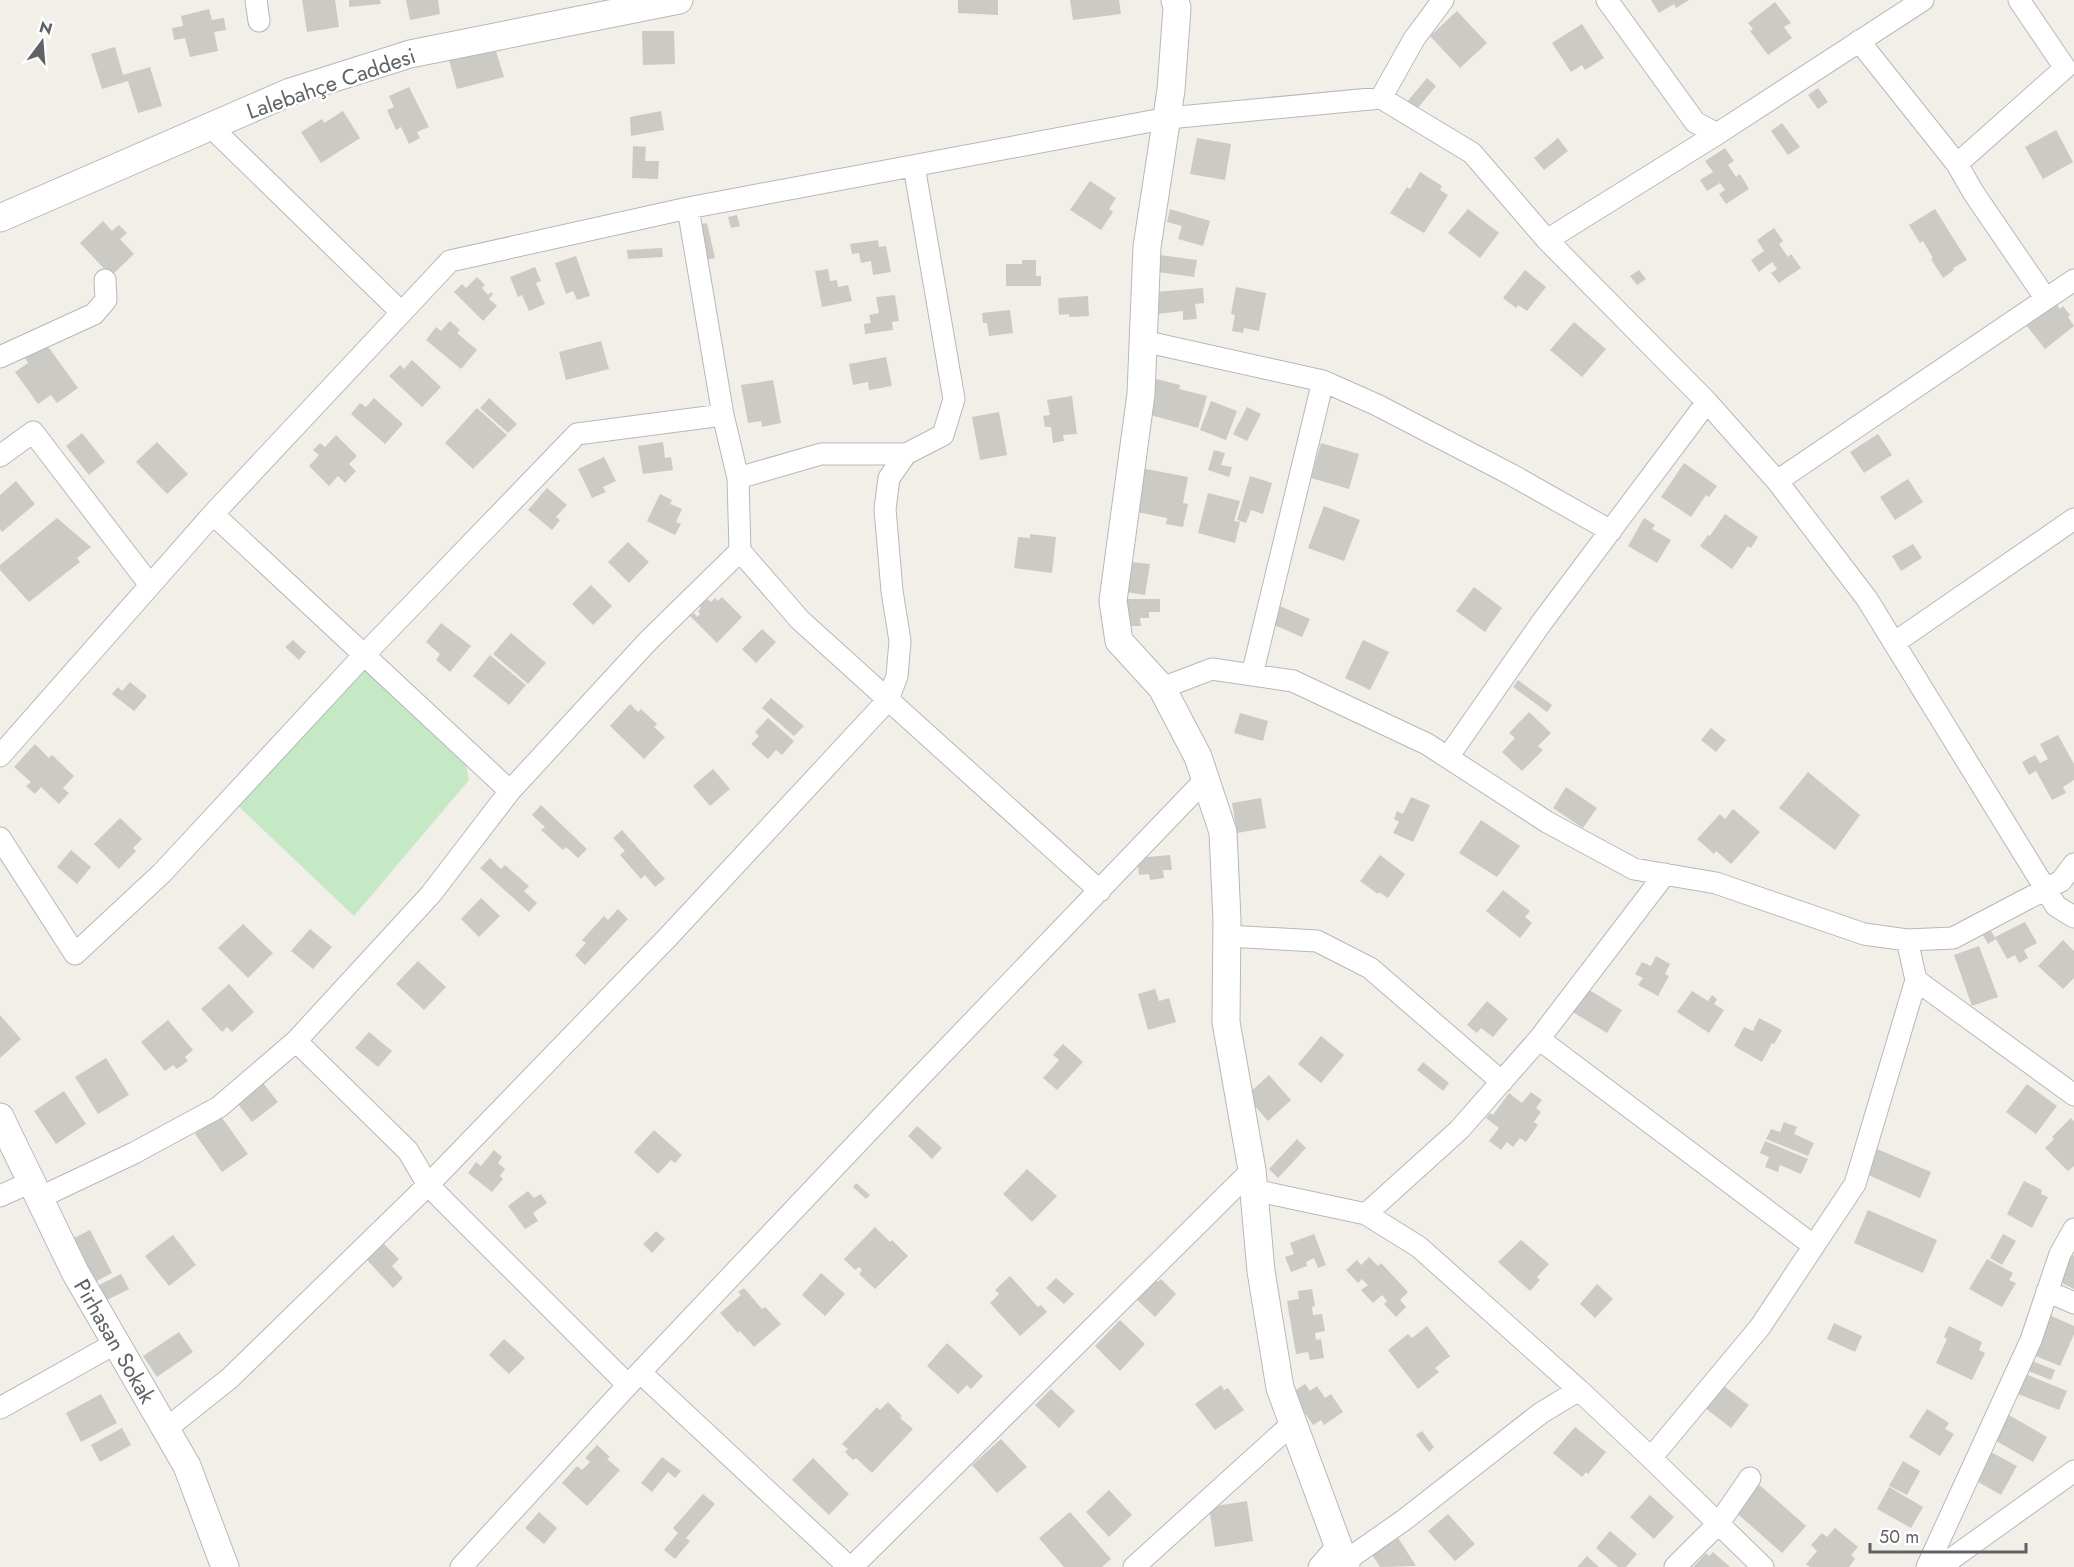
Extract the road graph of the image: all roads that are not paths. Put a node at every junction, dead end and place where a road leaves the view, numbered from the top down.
1 (256, 0) edge
2 (679, 0) edge
3 (1175, 0) edge
4 (1443, 0) edge
5 (1607, 0) edge
6 (1923, 0) edge
7 (2019, 0) edge
8 (259, 21) dead end
9 (1859, 41) junction
10 (2069, 66) edge
11 (1381, 98) junction
12 (1168, 118) junction
13 (211, 126) junction
14 (1717, 134) junction
15 (1957, 164) junction
16 (914, 165) junction
17 (688, 208) junction
18 (0, 218) edge
19 (1547, 240) junction
20 (105, 280) dead end
21 (2074, 280) edge
22 (2046, 299) junction
23 (402, 312) junction
24 (1143, 340) junction
25 (0, 357) edge
26 (1323, 381) junction
27 (1707, 402) junction
28 (723, 416) junction
29 (906, 454) junction
30 (0, 456) edge
31 (738, 478) junction
32 (1777, 481) junction
33 (213, 514) junction
34 (2074, 519) edge
35 (1611, 531) junction
36 (741, 551) junction
37 (150, 585) junction
38 (1894, 643) junction
39 (364, 655) junction
40 (1252, 675) junction
41 (1162, 688) junction
42 (888, 699) junction
43 (0, 756) edge
44 (1448, 757) junction
45 (1205, 780) junction
46 (510, 791) junction
47 (0, 838) edge
48 (2074, 864) edge
49 (1665, 874) junction
50 (2044, 890) junction
51 (1100, 891) junction
52 (2074, 917) edge
53 (1227, 936) junction
54 (1907, 940) junction
55 (1916, 980) junction
56 (1539, 1039) junction
57 (297, 1041) junction
58 (1502, 1082) junction
59 (2074, 1095) edge
60 (0, 1117) edge
61 (1253, 1180) junction
62 (428, 1185) junction
63 (35, 1190) junction
64 (0, 1196) edge
65 (1366, 1214) junction
66 (2074, 1229) edge
67 (1814, 1246) junction
68 (2047, 1291) junction
69 (2074, 1303) edge
70 (116, 1342) junction
71 (634, 1379) junction
72 (1579, 1390) junction
73 (0, 1408) edge
74 (1293, 1423) junction
75 (166, 1429) junction
76 (1651, 1458) junction
77 (2074, 1471) edge
78 (1750, 1478) dead end
79 (1719, 1523) junction
80 (1336, 1560) edge
81 (225, 1567) edge
82 (461, 1567) edge
83 (851, 1567) edge
84 (1134, 1567) edge
85 (1676, 1567) edge
86 (1763, 1567) edge
87 (1927, 1567) edge
88 (1940, 1567) edge

1 - 8 street
2 - 13 street, Lalebahçe Caddesi
3 - 12 street
4 - 11 street
5 - 14 street
6 - 9 street
7 - 10 street
9 - 14 street
9 - 15 street
10 - 15 street
11 - 12 street
11 - 19 street
12 - 16 street
12 - 24 street
13 - 18 street, Lalebahçe Caddesi
13 - 23 street
14 - 19 street
15 - 22 street
16 - 17 street
16 - 29 street
17 - 23 street
17 - 28 street
19 - 27 street
20 - 25 street
21 - 22 street
22 - 32 street
23 - 33 street
24 - 26 street
24 - 41 street
26 - 35 street
26 - 40 street
27 - 32 street
27 - 35 street
28 - 31 street
28 - 39 street
29 - 31 street
29 - 42 street
30 - 37 street
31 - 36 street
32 - 38 street
33 - 37 street
33 - 39 street
34 - 38 street
35 - 44 street
36 - 42 street
36 - 46 street
37 - 43 street
38 - 50 street
39 - 46 street
39 - 47 street
40 - 41 street
40 - 44 street
41 - 45 street
42 - 51 street
42 - 62 street
44 - 49 street
45 - 51 street
45 - 53 street
46 - 57 street
48 - 50 street
49 - 54 street
49 - 56 street
50 - 52 street
50 - 54 street
51 - 71 street
53 - 58 street
53 - 61 street
54 - 55 street
55 - 59 street
55 - 67 street
56 - 58 street
56 - 67 street
57 - 62 street
57 - 63 street
58 - 65 street
60 - 63 street, Pirhasan Sokak
61 - 65 street
61 - 74 street
61 - 83 street
62 - 71 street
62 - 75 street
63 - 64 street
63 - 70 street, Pirhasan Sokak
65 - 72 street
66 - 68 street
67 - 76 street
68 - 69 street
68 - 87 street
70 - 73 street
70 - 75 street, Pirhasan Sokak
71 - 82 street
71 - 83 street
72 - 76 street
72 - 80 street
74 - 80 street
74 - 84 street
75 - 81 street, Pirhasan Sokak
76 - 79 street
77 - 88 street
78 - 79 street
79 - 85 street
79 - 86 street

